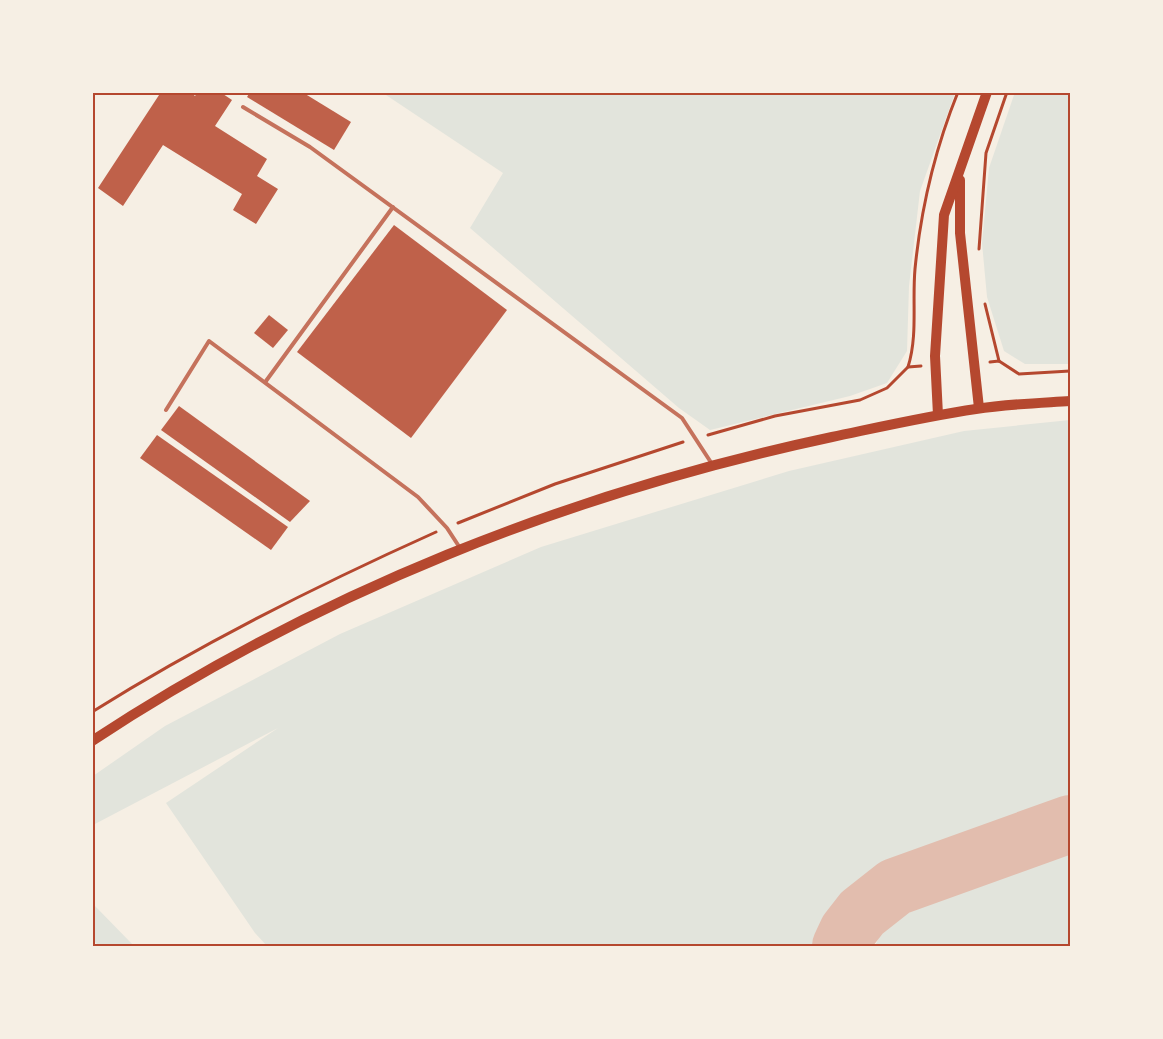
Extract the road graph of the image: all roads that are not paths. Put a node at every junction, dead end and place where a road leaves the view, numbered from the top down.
1 (987, 92) edge
2 (243, 107) dead end
3 (960, 173) junction
4 (393, 207) junction
5 (266, 381) junction
6 (1070, 401) edge
7 (979, 408) junction
8 (166, 410) dead end
9 (938, 415) junction
10 (714, 466) junction
11 (460, 548) junction
12 (92, 741) edge

1 - 3 main road
2 - 4 lane
3 - 7 main road
3 - 9 main road
4 - 5 lane
4 - 10 lane
5 - 8 lane
5 - 11 lane
6 - 7 main road
7 - 9 main road
9 - 10 main road
10 - 11 main road
11 - 12 main road

